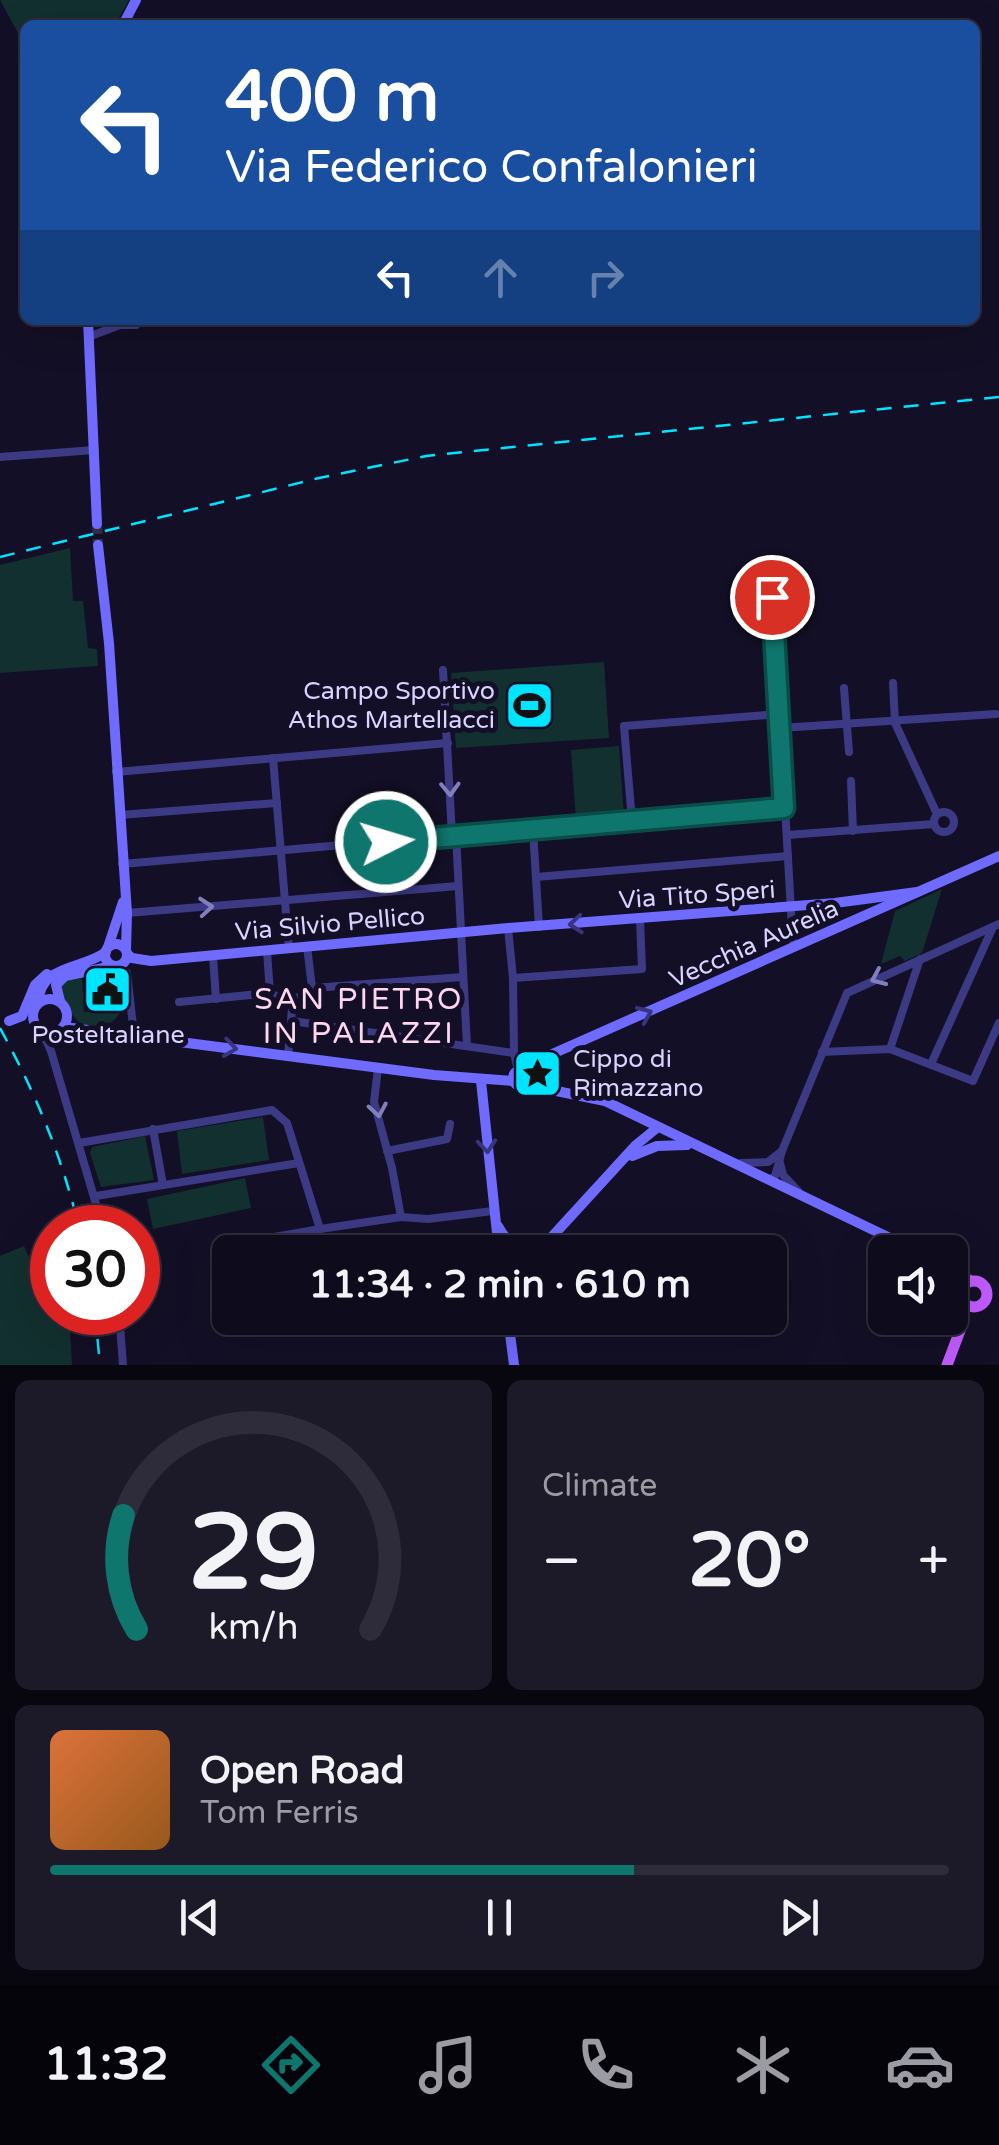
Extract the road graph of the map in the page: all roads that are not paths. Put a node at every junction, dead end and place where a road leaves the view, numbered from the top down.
1 (88, 325) edge
2 (120, 325) joint
3 (136, 325) edge
4 (88, 337) junction
5 (95, 450) junction
6 (0, 456) edge
7 (97, 524) tunnel mouth
8 (98, 545) tunnel mouth
9 (772, 597) dead end
10 (444, 670) dead end
11 (893, 684) dead end
12 (844, 688) dead end
13 (780, 714) junction
14 (996, 714) dead end
15 (895, 723) junction
16 (846, 726) junction
17 (780, 728) junction
18 (448, 743) junction
19 (848, 752) dead end
20 (274, 758) junction
21 (116, 772) junction
22 (850, 782) dead end
23 (277, 803) junction
24 (784, 808) junction
25 (120, 816) junction
26 (632, 821) junction
27 (533, 830) junction
28 (853, 830) junction
29 (454, 835) junction
30 (787, 836) junction
31 (281, 851) junction
32 (788, 856) junction
33 (999, 856) edge
34 (122, 864) junction
35 (536, 876) junction
36 (458, 886) junction
37 (917, 892) junction
38 (124, 896) junction
39 (285, 900) junction
40 (856, 900) junction
41 (792, 907) junction
42 (127, 914) junction
43 (862, 918) junction
44 (640, 919) junction
45 (997, 924) edge
46 (540, 927) junction
47 (508, 928) junction
48 (460, 932) junction
49 (307, 946) junction
50 (793, 946) junction
51 (289, 948) junction
52 (107, 950) junction
53 (268, 950) junction
54 (127, 952) junction
55 (213, 956) junction
56 (920, 959) junction
57 (113, 966) junction
58 (95, 968) junction
59 (61, 969) junction
60 (463, 978) junction
61 (513, 978) junction
62 (312, 988) junction
63 (270, 993) junction
64 (293, 997) junction
65 (216, 998) junction
66 (60, 1001) junction
67 (179, 1002) dead end
68 (38, 1003) junction
69 (5, 1020) edge
70 (292, 1021) junction
71 (999, 1023) edge
72 (39, 1029) junction
73 (60, 1030) junction
74 (134, 1035) junction
75 (468, 1046) junction
76 (890, 1049) junction
77 (51, 1050) junction
78 (514, 1052) junction
79 (822, 1052) junction
80 (288, 1056) junction
81 (931, 1064) junction
82 (378, 1068) junction
83 (522, 1076) junction
84 (480, 1081) junction
85 (450, 1124) dead end
86 (659, 1128) junction
87 (153, 1129) junction
88 (79, 1142) junction
89 (698, 1146) junction
90 (646, 1149) junction
91 (387, 1151) junction
92 (779, 1157) junction
93 (626, 1159) junction
94 (732, 1162) junction
95 (299, 1163) junction
96 (769, 1180) junction
97 (163, 1185) junction
98 (96, 1196) junction
99 (807, 1198) junction
100 (98, 1205) edge
101 (493, 1210) junction
102 (401, 1217) junction
103 (320, 1229) junction
104 (285, 1235) edge
105 (497, 1235) edge
106 (504, 1235) edge
107 (555, 1235) edge
108 (883, 1235) edge
109 (968, 1279) edge
110 (972, 1281) junction
111 (968, 1283) edge
112 (986, 1287) junction
113 (999, 1295) edge
114 (968, 1304) edge
115 (982, 1304) junction
116 (968, 1316) edge
117 (121, 1335) edge
118 (510, 1335) edge
119 (958, 1335) edge
120 (123, 1365) edge
121 (514, 1365) edge
122 (947, 1365) edge

1 - 4 main road
2 - 3 street
2 - 4 street
4 - 5 main road
5 - 6 street
5 - 7 main road
8 - 21 main road
9 - 13 street
10 - 18 street
11 - 15 street
12 - 16 street
13 - 17 street
13 - 26 street
14 - 15 street
15 - 16 street
15 - 28 street
16 - 17 street
16 - 19 street
17 - 24 street
18 - 20 street
18 -> 29 street
20 - 21 street
20 - 23 street
21 - 25 main road
22 - 28 street
23 - 25 street
23 - 31 street
24 - 26 street
24 - 30 street
25 - 34 main road
26 - 27 street
27 - 29 street
27 - 35 street
28 - 30 street
29 - 31 street
29 - 36 street
30 - 32 street
31 - 34 street
31 - 39 street
32 - 35 street
32 - 41 street
33 - 37 main road, Vecchia Aurelia
34 - 38 main road
35 - 46 street
36 - 39 street
36 - 48 street
37 - 40 main road, Via Tito Speri
37 - 43 main road, Vecchia Aurelia
38 - 42 main road
38 - 52 main road
42 -> 39 street
39 - 51 street
40 - 41 main road, Via Tito Speri
40 - 43 main road
41 - 44 main road, Via Tito Speri
41 - 50 street
42 - 54 main road
43 - 50 main road, Vecchia Aurelia
44 -> 46 main road, Via Tito Speri
44 - 61 street
45 - 56 street
45 - 81 street
46 - 47 main road, Via Silvio Pellico
47 - 48 main road, Via Silvio Pellico
47 - 61 street
48 - 49 main road, Via Silvio Pellico
48 - 60 street
49 - 51 main road, Via Silvio Pellico
49 - 62 street
83 -> 50 main road, Vecchia Aurelia
51 - 53 main road, Via Silvio Pellico
52 - 54 main road
52 - 57 main road
52 - 59 main road
53 - 55 main road, Via Silvio Pellico
53 - 63 street
54 - 55 main road, Via Silvio Pellico
54 - 57 main road
55 - 65 street
56 - 76 street
56 -> 79 street
57 - 58 main road
58 - 66 main road
58 - 74 street
59 - 68 main road
59 - 69 main road
60 - 62 street
60 - 75 street
61 - 78 street
62 - 64 street
63 - 64 street
63 - 65 street
64 - 70 street
65 - 67 street
66 - 68 main road
66 - 73 main road
68 - 72 main road
69 - 72 main road
70 - 75 street
70 - 80 street
71 - 81 street
72 - 73 main road
72 - 77 street
73 - 74 main road
73 - 77 street
74 -> 80 main road
75 - 78 street
76 - 79 street
76 - 81 street
77 - 88 street
78 - 83 street
79 - 92 street
80 - 82 main road
82 - 84 main road
82 -> 91 street
83 - 84 main road
83 - 86 main road
84 -> 101 main road
85 - 91 street
86 - 89 main road
86 - 90 main road
86 - 93 main road
87 - 88 street
87 - 95 street
87 - 97 street
88 - 98 street
89 - 90 main road
89 - 94 main road
90 - 93 main road
91 - 102 street
92 - 94 street
92 - 96 street
92 - 99 street
93 - 107 main road
94 - 96 main road
95 - 97 street
95 - 103 street
96 - 99 main road
97 - 98 street
98 - 100 street
99 - 108 main road
101 - 102 street
101 - 105 main road
101 - 106 main road
102 - 103 street
103 - 104 street
109 - 110 main road
110 - 111 main road
110 - 112 main road
112 - 113 main road
112 - 115 main road
113 - 115 main road
114 - 115 main road
115 - 116 main road
117 - 120 street
118 - 121 main road
119 - 122 main road

